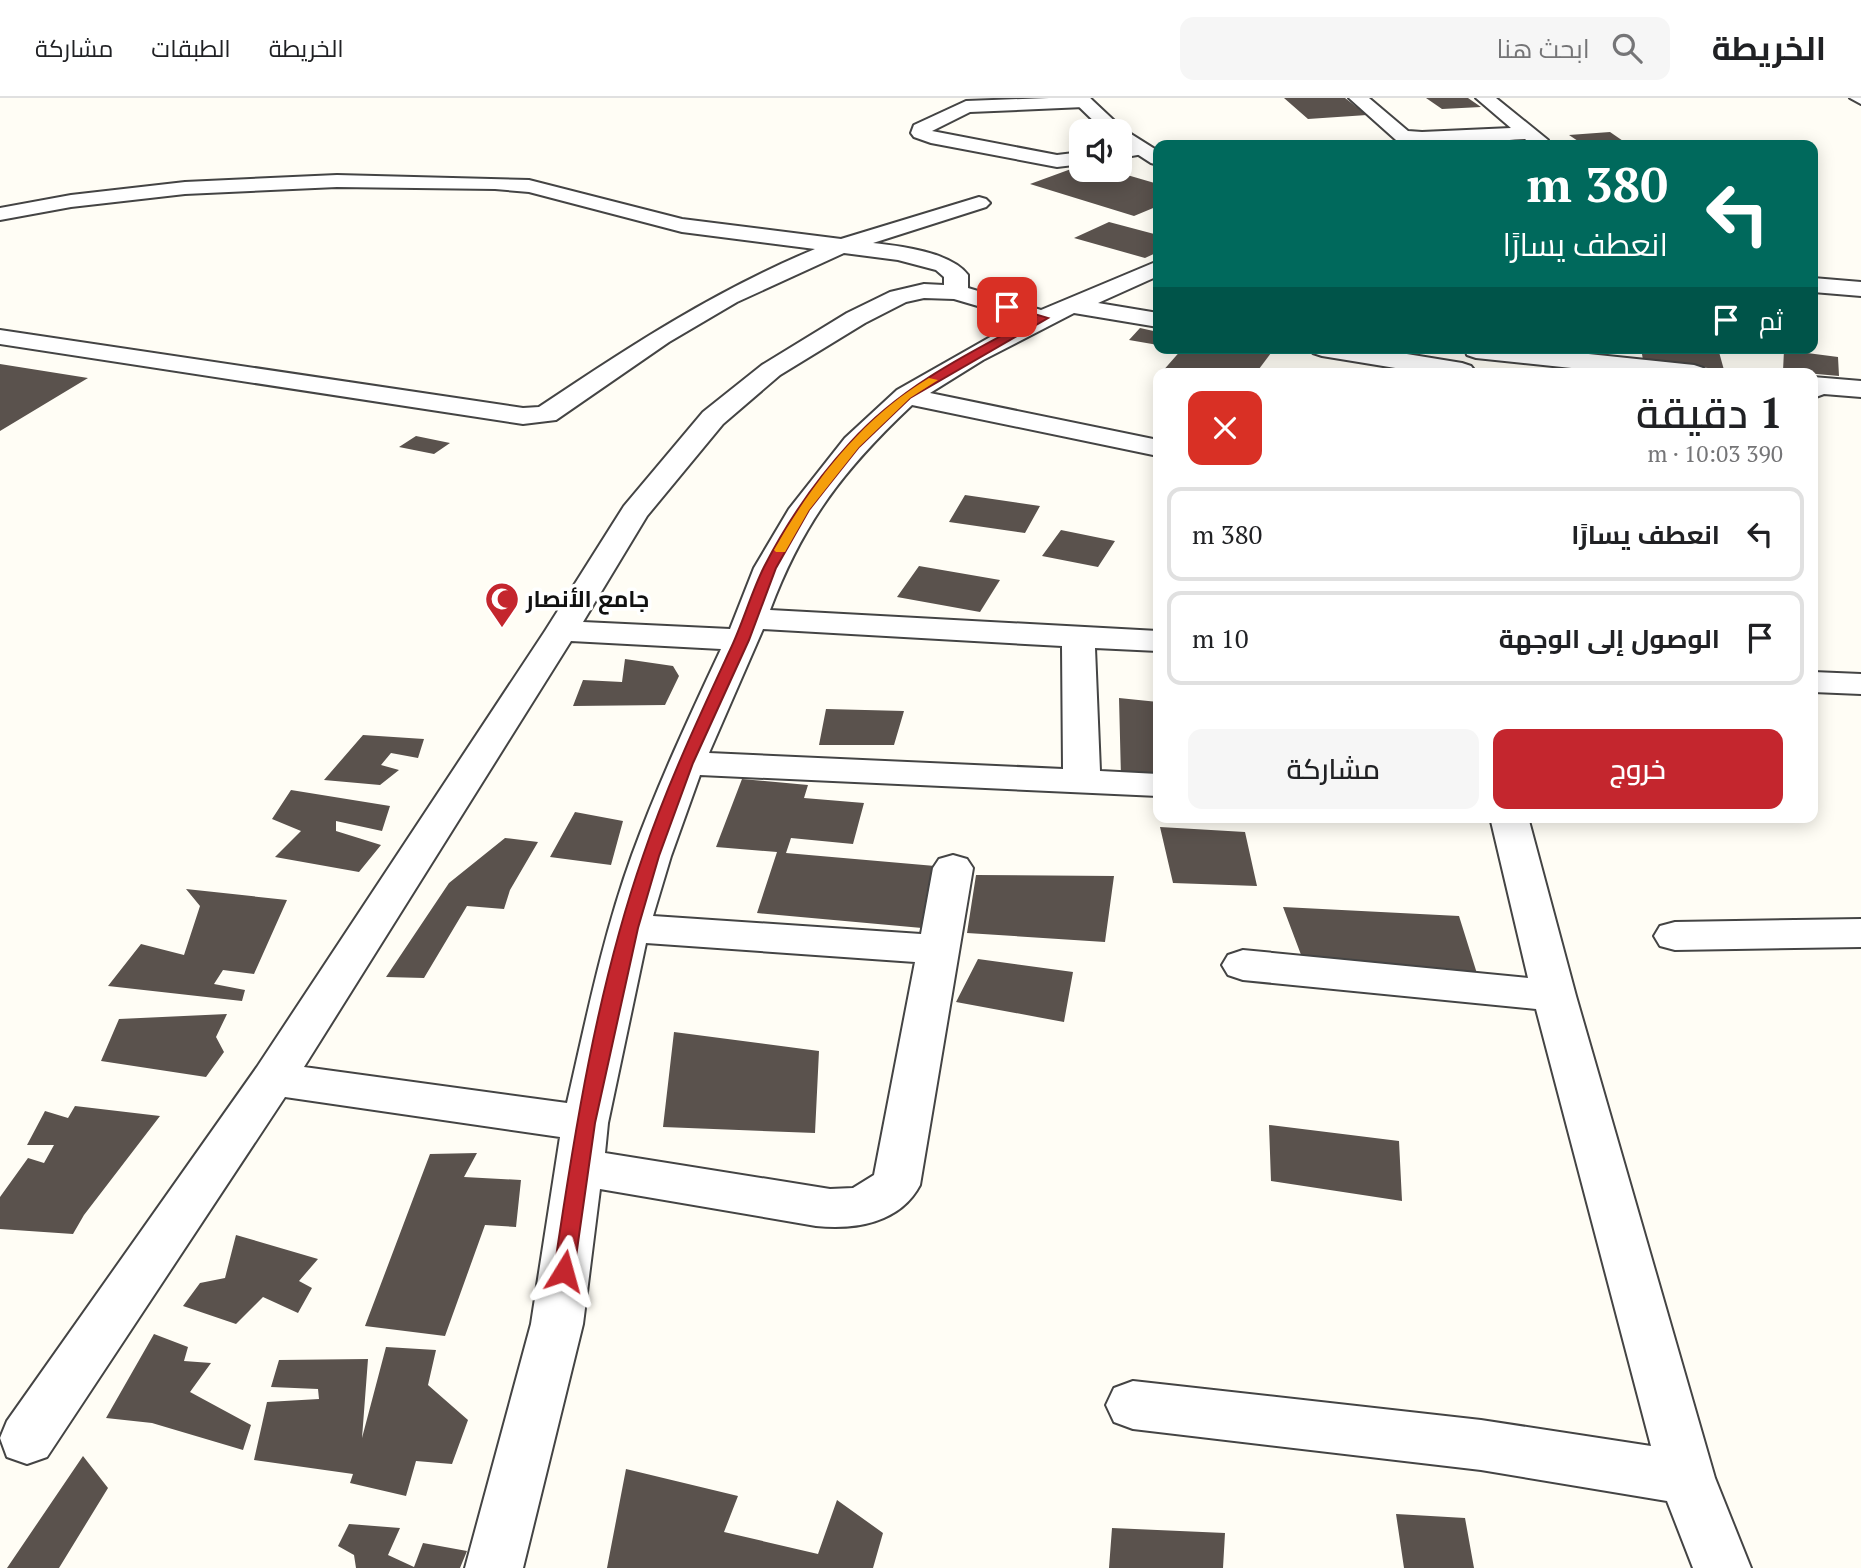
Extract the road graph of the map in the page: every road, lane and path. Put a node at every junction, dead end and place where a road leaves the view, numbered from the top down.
1 (1358, 98) edge
2 (1485, 98) edge
3 (1082, 100) edge
4 (1102, 119) edge
5 (1538, 139) edge
6 (1132, 143) edge
7 (1132, 153) edge
8 (1150, 154) edge
9 (1069, 158) edge
10 (979, 203) dead end
11 (0, 214) edge
12 (841, 246) junction
13 (1153, 270) edge
14 (1818, 285) edge
15 (1861, 289) edge
16 (956, 292) junction
17 (1058, 312) junction
18 (1153, 320) edge
19 (0, 337) edge
20 (1357, 354) edge
21 (1522, 354) edge
22 (1438, 368) edge
23 (1649, 368) edge
24 (1818, 387) edge
25 (1861, 389) edge
26 (906, 396) junction
27 (1153, 447) edge
28 (746, 629) junction
29 (561, 631) junction
30 (1078, 637) junction
31 (1153, 641) edge
32 (1818, 682) edge
33 (1861, 684) edge
34 (686, 763) junction
35 (1082, 781) junction
36 (1153, 785) edge
37 (1511, 823) edge
38 (953, 868) dead end
39 (629, 928) junction
40 (1861, 933) edge
41 (1675, 936) dead end
42 (939, 949) junction
43 (1243, 965) dead end
44 (1554, 996) junction
45 (273, 1079) junction
46 (585, 1123) junction
47 (579, 1167) junction
48 (1133, 1405) dead end
49 (27, 1439) dead end
50 (1687, 1478) junction
51 (494, 1568) edge
52 (1722, 1568) edge

1 - 5 street
2 - 5 street
3 - 4 street
3 - 9 street
6 - 8 street
7 - 8 street
10 - 12 street
11 - 12 street
12 - 16 street
12 - 19 street
13 - 17 street
14 - 15 street
16 - 17 street
16 - 29 street
17 - 18 street
17 - 26 street
20 - 22 street
21 - 23 street
24 - 25 street
26 - 27 street
26 - 28 street
28 - 29 street
28 - 30 street
28 - 34 street
29 - 45 street
30 - 31 street
30 - 35 street
32 - 33 street
34 - 35 street
34 - 39 street
35 - 36 street
37 - 44 street
38 - 42 street
39 - 42 street
39 - 46 street
40 - 41 street
42 - 47 street
43 - 44 street
44 - 50 street
45 - 46 street
45 - 49 street
46 - 47 street
47 - 51 street
48 - 50 street
50 - 52 street

